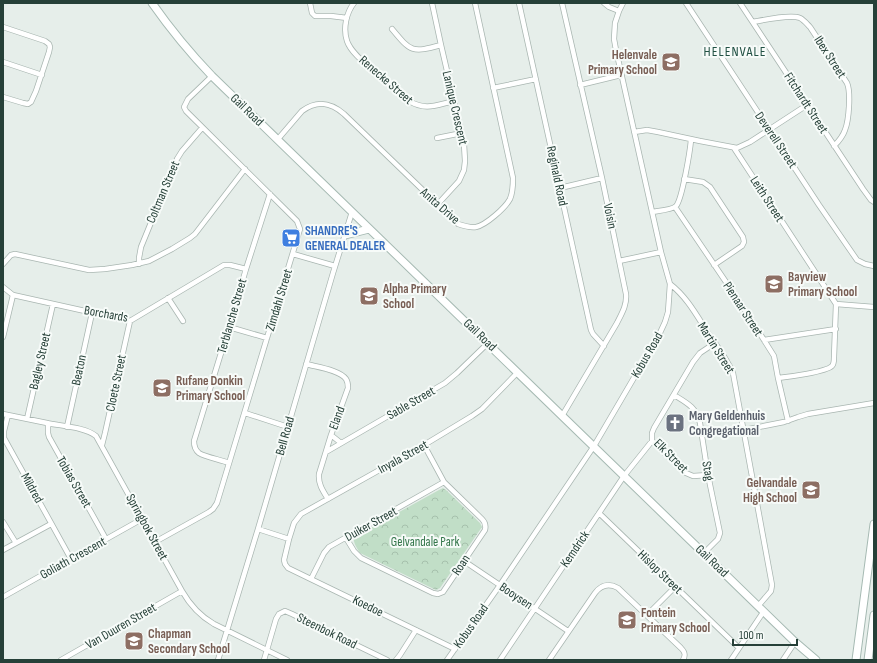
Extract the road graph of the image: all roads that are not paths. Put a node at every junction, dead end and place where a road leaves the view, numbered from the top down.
1 (152, 3) edge
2 (310, 3) edge
3 (354, 3) edge
4 (432, 3) edge
5 (475, 3) edge
6 (519, 3) edge
7 (562, 3) edge
8 (604, 3) edge
9 (623, 3) edge
10 (686, 3) edge
11 (740, 3) edge
12 (619, 11) junction
13 (347, 18) junction
14 (753, 22) junction
15 (3, 27) edge
16 (392, 29) dead end
17 (441, 45) junction
18 (3, 62) edge
19 (621, 74) junction
20 (42, 75) junction
21 (212, 76) junction
22 (536, 79) junction
23 (580, 85) junction
24 (493, 88) junction
25 (3, 97) edge
26 (454, 101) junction
27 (807, 105) junction
28 (202, 128) junction
29 (769, 130) junction
30 (634, 132) junction
31 (462, 133) junction
32 (437, 138) dead end
33 (278, 139) junction
34 (691, 140) junction
35 (834, 146) junction
36 (734, 148) junction
37 (244, 170) junction
38 (602, 178) junction
39 (684, 179) junction
40 (560, 188) junction
41 (270, 194) junction
42 (874, 202) edge
43 (437, 205) junction
44 (675, 207) junction
45 (352, 212) junction
46 (652, 212) junction
47 (369, 229) junction
48 (345, 236) junction
49 (661, 252) junction
50 (293, 254) junction
51 (619, 261) junction
52 (3, 264) edge
53 (139, 264) junction
54 (714, 265) junction
55 (335, 266) junction
56 (874, 266) edge
57 (246, 269) junction
58 (670, 284) junction
59 (3, 287) edge
60 (13, 295) junction
61 (168, 298) junction
62 (53, 304) junction
63 (836, 304) junction
64 (874, 307) edge
65 (92, 313) junction
66 (130, 321) junction
67 (183, 321) dead end
68 (229, 327) junction
69 (836, 329) junction
70 (3, 336) edge
71 (267, 338) junction
72 (764, 340) junction
73 (488, 343) junction
74 (715, 343) junction
75 (604, 346) junction
76 (306, 364) junction
77 (518, 372) junction
78 (778, 378) junction
79 (674, 395) junction
80 (874, 403) edge
81 (245, 413) junction
82 (6, 414) edge
83 (562, 416) junction
84 (27, 419) junction
85 (788, 421) junction
86 (48, 424) junction
87 (288, 426) junction
88 (67, 427) junction
89 (744, 430) junction
90 (331, 435) junction
91 (652, 441) junction
92 (341, 443) junction
93 (424, 445) junction
94 (102, 446) junction
95 (594, 446) junction
96 (326, 452) junction
97 (229, 463) junction
98 (708, 474) junction
99 (624, 476) junction
100 (444, 482) junction
101 (328, 498) junction
102 (599, 513) junction
103 (142, 519) junction
104 (3, 522) edge
105 (51, 524) junction
106 (874, 524) edge
107 (258, 529) junction
108 (346, 538) junction
109 (106, 539) junction
110 (289, 539) junction
111 (155, 542) junction
112 (16, 543) junction
113 (3, 550) edge
114 (704, 553) junction
115 (71, 559) junction
116 (284, 560) joint
117 (464, 561) junction
118 (311, 579) junction
119 (500, 585) junction
120 (675, 587) junction
121 (182, 591) junction
122 (3, 597) edge
123 (759, 605) junction
124 (534, 609) junction
125 (764, 611) junction
126 (647, 615) junction
127 (874, 615) edge
128 (416, 630) junction
129 (227, 631) junction
130 (568, 631) junction
131 (795, 642) junction
132 (739, 648) junction
133 (455, 649) junction
134 (267, 650) junction
135 (60, 660) edge
136 (218, 660) edge
137 (264, 660) edge
138 (287, 660) edge
139 (387, 660) edge
140 (396, 660) edge
141 (447, 660) edge
142 (500, 660) edge
143 (550, 660) edge
144 (683, 660) edge
145 (731, 660) edge
146 (783, 660) edge
147 (816, 660) edge
148 (856, 660) edge
149 (868, 660) edge

1 - 21 street, Gail Road
2 - 13 street
3 - 13 street, Renecke Street
4 - 17 street, Lanique Crescent
5 - 24 street, Anita Drive
6 - 22 street, Reginald Road
7 - 23 street, Voisin
8 - 12 street
9 - 12 street, Kobus Road
10 - 29 street, Deverell Street
11 - 14 street, Fitchardt Street
12 - 19 street, Kobus Road
13 - 26 street, Renecke Street
14 - 27 street, Fitchardt Street
14 - 35 street, Ibex Street
15 - 20 street
16 - 17 street
17 - 26 street, Lanique Crescent
18 - 20 street
19 - 23 street
19 - 30 street, Kobus Road
20 - 25 street
21 - 28 street, Zimdahl Street
21 - 33 street, Gail Road
22 - 24 street
22 - 40 street, Reginald Road
23 - 38 street, Voisin
24 - 43 street, Anita Drive
26 - 31 street, Lanique Crescent
27 - 29 street
27 - 35 street, Fitchardt Street
28 - 37 street, Zimdahl Street
28 - 53 street, Coltman Street
29 - 36 street
29 - 56 street, Deverell Street
30 - 34 street
30 - 46 street, Kobus Road
31 - 32 street
31 - 43 street, Lanique Crescent
33 - 43 street, Anita Drive
33 - 45 street, Gail Road
34 - 36 street
34 - 39 street
35 - 42 street, Fitchardt Street
36 - 63 street, Leith Street
37 - 41 street, Zimdahl Street
37 - 53 street
38 - 40 street
38 - 51 street, Voisin
39 - 44 street
39 - 54 street
40 - 75 street, Reginald Road
41 - 50 street, Zimdahl Street
41 - 57 street, Terblanche Street
44 - 46 street
44 - 54 street, Pienaar Street
45 - 47 street, Gail Road
45 - 48 street, Bell Road
46 - 49 street, Kobus Road
47 - 48 street
47 - 73 street, Gail Road
48 - 55 street, Bell Road
49 - 51 street
49 - 58 street, Kobus Road
50 - 55 street
50 - 71 street, Zimdahl Street
51 - 75 street, Voisin
52 - 53 street
54 - 72 street, Pienaar Street
55 - 76 street, Bell Road
57 - 61 street, Borchards
57 - 68 street, Terblanche Street
58 - 74 street, Martin Street
58 - 95 street, Kobus Road
59 - 60 street, Borchards
60 - 62 street, Borchards
60 - 70 street
61 - 66 street, Borchards
61 - 67 street
62 - 65 street, Borchards
62 - 84 street, Bagley Street
63 - 64 street
63 - 69 street
65 - 66 street, Borchards
65 - 88 street, Beaton
66 - 94 street, Cloete Street
68 - 71 street
68 - 97 street, Terblanche Street
69 - 72 street
69 - 78 street
71 - 81 street, Zimdahl Street
72 - 78 street, Pienaar Street
73 - 77 street, Gail Road
73 - 92 street, Sable Street
74 - 79 street, Elk Street
74 - 89 street, Martin Street
75 - 83 street, Voisin
76 - 87 street, Bell Road
76 - 90 street, Eland
77 - 83 street, Gail Road
77 - 93 street, Inyala Street
78 - 85 street, Pienaar Street
79 - 91 street, Elk Street
79 - 98 street, Stag
80 - 85 street
81 - 87 street
81 - 97 street, Zimdahl Street
82 - 84 street, Springbok Street
82 - 105 street, Mildred
83 - 95 street, Gail Road
84 - 86 street, Springbok Street
85 - 89 street
86 - 88 street, Springbok Street
86 - 109 street, Tobias Street
87 - 107 street, Bell Road
88 - 94 street, Springbok Street
89 - 123 street, Martin Street
90 - 92 street
90 - 96 street, Eland
91 - 98 street, Elk Street
91 - 99 street, Kemdrick
92 - 96 street, Sable Street
93 - 100 street, Roan
93 - 101 street, Inyala Street
94 - 103 street, Springbok Street
95 - 99 street, Gail Road
95 - 119 street, Kobus Road
96 - 101 street, Eland
97 - 111 street, Zimdahl Street
98 - 114 street, Stag
99 - 102 street, Kemdrick
99 - 114 street, Gail Road
100 - 108 street, Duiker Street
100 - 117 street, Roan
101 - 110 street, Inyala Street
102 - 120 street, Hislop Street
102 - 124 street, Kemdrick
103 - 109 street, Goliath Crescent
103 - 111 street, Springbok Street
104 - 112 street
105 - 112 street
105 - 115 street, Mildred
106 - 148 street
107 - 110 street
107 - 129 street, Bell Road
108 - 117 street, Roan
108 - 118 street, Duiker Street
109 - 115 street, Goliath Crescent
110 - 116 street, Inyala Street
111 - 121 street, Springbok Street
112 - 113 street
114 - 123 street, Gail Road
115 - 122 street, Goliath Crescent
116 - 118 street, Koedoe
117 - 119 street, Booysen
118 - 128 street, Koedoe
119 - 124 street, Booysen
119 - 133 street, Kobus Road
120 - 126 street
120 - 132 street, Hislop Street
121 - 129 street, Springbok Street
121 - 135 street, Van Duuren Street
123 - 125 street, Gail Road
124 - 130 street, Booysen
124 - 142 street, Kemdrick
125 - 131 street, Gail Road
125 - 132 street
126 - 130 street
126 - 144 street
127 - 149 street
128 - 133 street, Koedoe
128 - 140 street
129 - 134 street, Springbok Street
129 - 136 street, Bell Road
130 - 143 street
131 - 146 street
131 - 147 street, Gail Road
132 - 145 street
133 - 141 street, Kobus Road
134 - 137 street
134 - 138 street, Springbok Street
134 - 139 street, Steenbok Road

